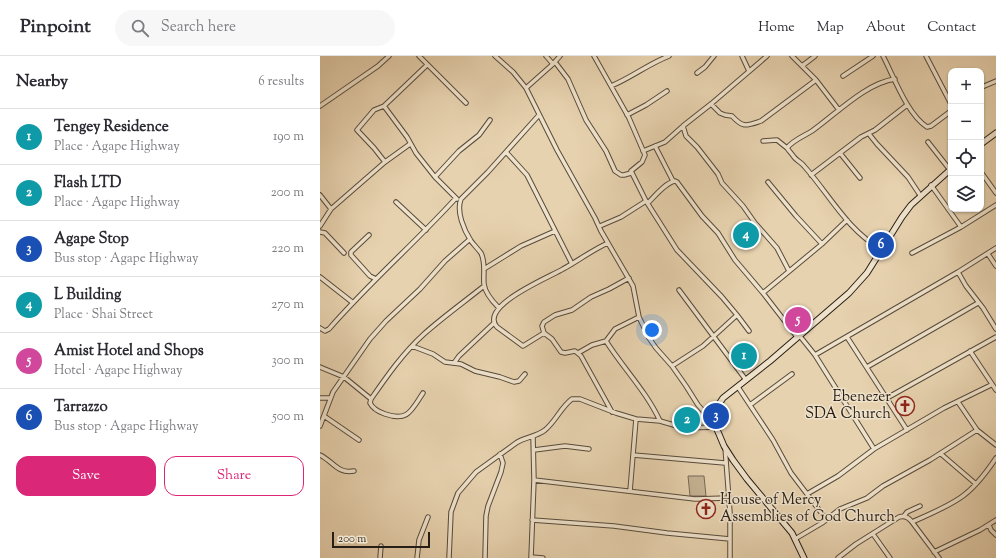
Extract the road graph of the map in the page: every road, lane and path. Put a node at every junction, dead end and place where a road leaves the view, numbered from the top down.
1 (389, 56) edge
2 (419, 56) edge
3 (495, 56) edge
4 (546, 56) edge
5 (560, 56) edge
6 (594, 56) edge
7 (669, 56) edge
8 (714, 56) edge
9 (742, 56) edge
10 (767, 56) edge
11 (792, 56) edge
12 (815, 56) edge
13 (873, 56) edge
14 (883, 56) edge
15 (926, 56) edge
16 (554, 63) junction
17 (427, 65) junction
18 (802, 66) junction
19 (749, 71) junction
20 (697, 73) dead end
21 (843, 76) dead end
22 (895, 79) junction
23 (816, 80) junction
24 (996, 81) edge
25 (611, 86) junction
26 (984, 86) edge
27 (526, 88) junction
28 (667, 91) dead end
29 (948, 98) edge
30 (466, 103) dead end
31 (711, 104) junction
32 (907, 104) junction
33 (320, 106) edge
34 (384, 106) junction
35 (839, 110) junction
36 (948, 113) edge
37 (539, 115) junction
38 (627, 115) junction
39 (490, 120) dead end
40 (683, 126) junction
41 (996, 133) edge
42 (870, 134) junction
43 (763, 141) dead end
44 (928, 142) dead end
45 (984, 142) edge
46 (410, 144) junction
47 (655, 146) junction
48 (787, 148) junction
49 (643, 151) junction
50 (506, 152) junction
51 (840, 153) junction
52 (385, 162) junction
53 (948, 167) edge
54 (948, 171) edge
55 (630, 173) junction
56 (811, 175) junction
57 (984, 176) edge
58 (435, 177) junction
59 (860, 178) dead end
60 (673, 181) junction
61 (768, 182) dead end
62 (931, 185) junction
63 (996, 193) edge
64 (320, 195) edge
65 (920, 195) junction
66 (456, 198) junction
67 (396, 202) dead end
68 (647, 202) junction
69 (460, 203) junction
70 (996, 205) edge
71 (331, 210) junction
72 (847, 220) junction
73 (320, 226) edge
74 (600, 226) junction
75 (961, 227) junction
76 (426, 230) junction
77 (555, 231) junction
78 (320, 232) edge
79 (369, 236) dead end
80 (470, 239) junction
81 (608, 243) junction
82 (822, 244) junction
83 (996, 248) edge
84 (881, 249) junction
85 (344, 253) dead end
86 (912, 253) dead end
87 (988, 254) junction
88 (572, 264) junction
89 (996, 266) edge
90 (484, 269) junction
91 (789, 271) junction
92 (958, 272) junction
93 (320, 278) edge
94 (630, 278) junction
95 (376, 279) junction
96 (484, 286) junction
97 (679, 290) dead end
98 (763, 293) junction
99 (352, 302) junction
100 (978, 302) junction
101 (499, 308) junction
102 (737, 316) junction
103 (639, 317) junction
104 (494, 323) junction
105 (320, 328) edge
106 (996, 328) edge
107 (749, 331) dead end
108 (544, 333) junction
109 (798, 336) junction
110 (713, 337) junction
111 (847, 337) junction
112 (996, 337) edge
113 (606, 341) junction
114 (412, 346) junction
115 (970, 351) junction
116 (578, 353) junction
117 (815, 355) junction
118 (454, 363) junction
119 (672, 366) junction
120 (320, 367) edge
121 (867, 367) junction
122 (525, 374) dead end
123 (792, 374) dead end
124 (344, 377) junction
125 (746, 380) junction
126 (991, 385) junction
127 (738, 386) junction
128 (996, 390) edge
129 (423, 393) dead end
130 (320, 398) edge
131 (330, 398) junction
132 (887, 398) junction
133 (371, 399) junction
134 (958, 402) junction
135 (750, 405) junction
136 (612, 412) junction
137 (324, 416) junction
138 (636, 419) junction
139 (715, 420) junction
140 (660, 421) junction
141 (320, 426) edge
142 (716, 426) junction
143 (907, 430) junction
144 (977, 430) junction
145 (534, 437) junction
146 (359, 440) dead end
147 (996, 445) edge
148 (724, 446) junction
149 (589, 449) dead end
150 (874, 449) junction
151 (534, 450) junction
152 (500, 454) junction
153 (941, 454) junction
154 (320, 455) edge
155 (633, 455) junction
156 (996, 458) edge
157 (725, 463) junction
158 (354, 471) dead end
159 (534, 480) junction
160 (976, 484) junction
161 (630, 491) junction
162 (807, 494) junction
163 (728, 498) junction
164 (920, 506) dead end
165 (904, 516) junction
166 (428, 517) dead end
167 (826, 519) junction
168 (532, 520) junction
169 (996, 520) edge
170 (912, 522) junction
171 (989, 525) junction
172 (873, 534) junction
173 (996, 535) edge
174 (796, 539) junction
175 (730, 540) junction
176 (381, 546) dead end
177 (934, 552) junction
178 (380, 558) edge
179 (418, 558) edge
180 (449, 558) edge
181 (485, 558) edge
182 (531, 558) edge
183 (543, 558) edge
184 (730, 558) edge
185 (804, 558) edge
186 (840, 558) edge
187 (890, 558) edge
188 (939, 558) edge

1 - 33 street
2 - 17 street
3 - 27 street
4 - 16 street
5 - 16 street
6 - 25 street
7 - 25 street
8 - 20 street
9 - 19 street
10 - 19 street
11 - 18 street
12 - 18 street
13 - 21 street
14 - 22 street
15 - 29 street
16 - 27 street
16 - 55 street
17 - 30 street
17 - 34 street
18 - 23 street
19 - 31 street
22 - 32 street
22 - 35 street
23 - 31 street
23 - 35 street
24 - 26 street
25 - 38 street
27 - 37 street
28 - 38 street
31 - 40 street
32 - 36 street
32 - 42 street
34 - 46 street
34 - 52 street
35 - 48 street
37 - 50 street
37 - 74 street
38 - 49 street
39 - 58 street
40 - 47 street
40 - 91 street
41 - 45 street
42 - 51 street
42 - 65 street
43 - 48 street
44 - 53 street
46 - 52 street
46 - 58 street
47 - 49 street
47 - 60 street
48 - 56 street
49 - 55 street
50 - 69 street
50 - 77 street
51 - 56 street
51 - 59 street
52 - 71 street
54 - 62 street
55 - 68 street
56 - 72 street
57 - 63 street
58 - 66 street
60 - 68 street
60 - 98 street
61 - 82 street
62 - 65 street
62 - 75 street
64 - 71 street
65 - 84 street
66 - 69 street
66 - 76 street
67 - 76 street
68 - 74 street
68 - 102 street
69 - 80 street
70 - 75 street
71 - 73 street
72 - 82 street
72 - 84 street
74 - 81 street
75 - 86 street
76 - 95 street
77 - 88 street
77 - 90 street
78 - 85 street
79 - 95 street
80 - 90 street
80 - 124 street
81 - 88 street
81 - 94 street
82 - 91 street
83 - 87 street
84 - 109 street
87 - 89 street
87 - 92 street
88 - 101 street
90 - 96 street
91 - 98 street
92 - 100 street
92 - 111 street
93 - 99 street
94 - 103 street
94 - 108 street
95 - 99 street
96 - 101 street
96 - 114 street
97 - 110 street
98 - 109 street
99 - 105 street
100 - 106 street
100 - 121 street
101 - 104 street
102 - 107 street
102 - 110 street
103 - 113 street
103 - 119 street
104 - 108 street
104 - 118 street
108 - 116 street
109 - 117 street
109 - 125 street
110 - 119 street
110 - 125 street
111 - 117 street
111 - 121 street
112 - 115 street
113 - 116 street
113 - 140 street
114 - 118 street
114 - 133 street
115 - 126 street
115 - 132 street
116 - 136 street
117 - 150 street
118 - 122 street
119 - 139 street
120 - 124 street
121 - 132 street
123 - 135 street
124 - 131 street
124 - 133 street
125 - 127 street
126 - 128 street
126 - 134 street
127 - 135 street
127 - 139 street
129 - 133 street
130 - 131 street
131 - 137 street
132 - 143 street
134 - 143 street
134 - 144 street
135 - 162 street
136 - 138 street
136 - 145 street
137 - 141 street
137 - 146 street
138 - 140 street
138 - 155 street
139 - 142 street
140 - 142 street
142 - 148 street
143 - 150 street
144 - 147 street
144 - 153 street
145 - 151 street
145 - 152 street
148 - 157 street
148 - 174 street
149 - 151 street
150 - 162 street
151 - 159 street
152 - 180 street
152 - 181 street
153 - 160 street
153 - 167 street
154 - 158 street
155 - 157 street
155 - 161 street
156 - 160 street
157 - 163 street
159 - 161 street
159 - 168 street
160 - 170 street
161 - 163 street
162 - 167 street
163 - 175 street
164 - 165 street
165 - 170 street
165 - 172 street
166 - 179 street
167 - 174 street
168 - 175 street
168 - 182 street
169 - 171 street
170 - 177 street
171 - 173 street
171 - 177 street
172 - 186 street
172 - 187 street
174 - 185 street
175 - 184 street
176 - 178 street
177 - 188 street
182 - 183 street

